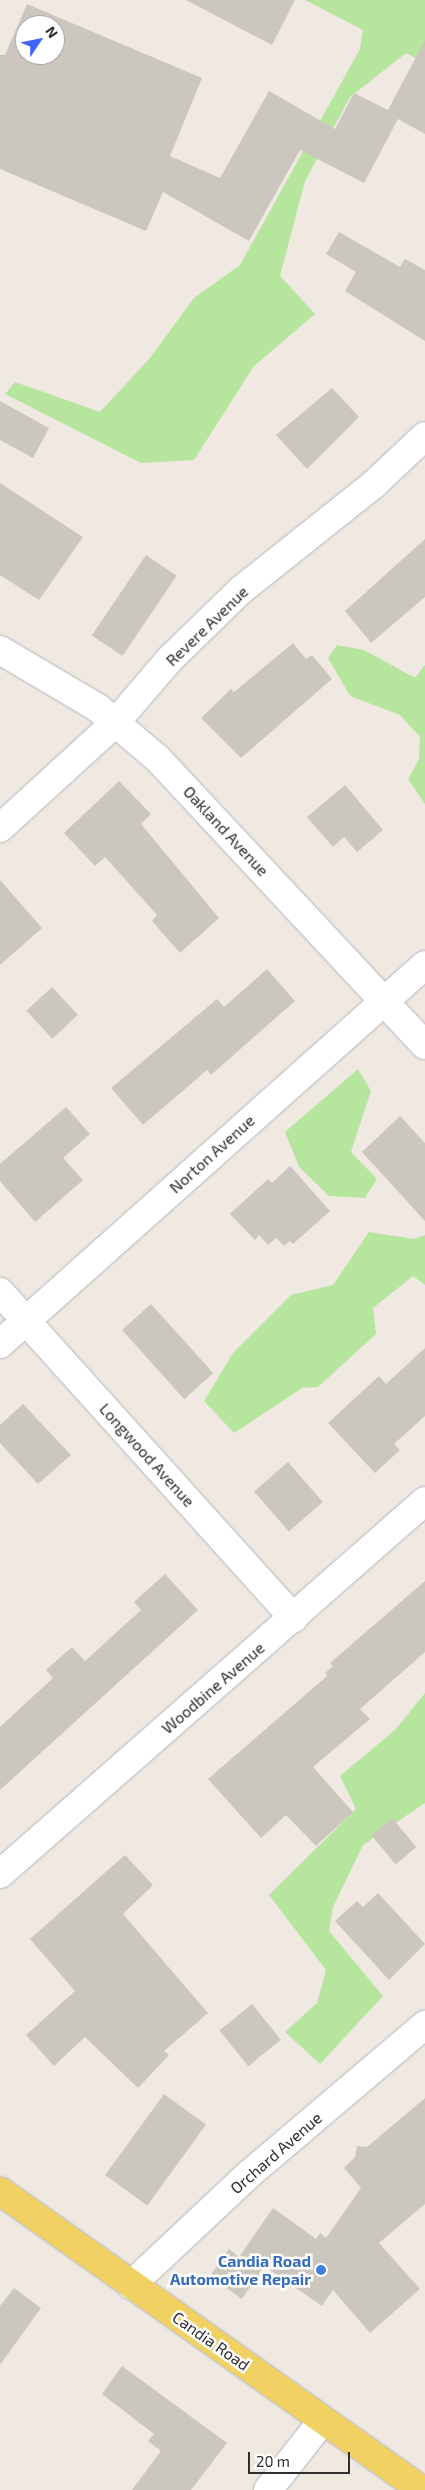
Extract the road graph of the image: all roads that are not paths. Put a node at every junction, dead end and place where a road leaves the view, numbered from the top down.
1 (425, 436) edge
2 (0, 650) edge
3 (116, 722) junction
4 (0, 828) edge
5 (425, 965) edge
6 (385, 1000) junction
7 (425, 1045) edge
8 (0, 1292) edge
9 (25, 1321) junction
10 (0, 1344) edge
11 (425, 1501) edge
12 (294, 1618) junction
13 (0, 1874) edge
14 (425, 2025) edge
15 (0, 2191) edge
16 (131, 2285) junction
17 (324, 2420) junction
18 (268, 2490) edge
19 (422, 2490) edge

1 - 3 street, Revere Avenue
2 - 3 street, Oakland Avenue
3 - 4 street, Revere Avenue
3 - 6 street, Oakland Avenue
5 - 6 street, Norton Avenue
6 - 7 street, Oakland Avenue
6 - 9 street, Norton Avenue
8 - 9 street, Longwood Avenue
9 - 10 street, Norton Avenue
9 - 12 street, Longwood Avenue
11 - 12 street, Woodbine Avenue
12 - 13 street, Woodbine Avenue
14 - 16 street, Orchard Avenue
15 - 16 main road, Candia Road
16 - 17 main road, Candia Road
17 - 18 street
17 - 19 main road, Candia Road

